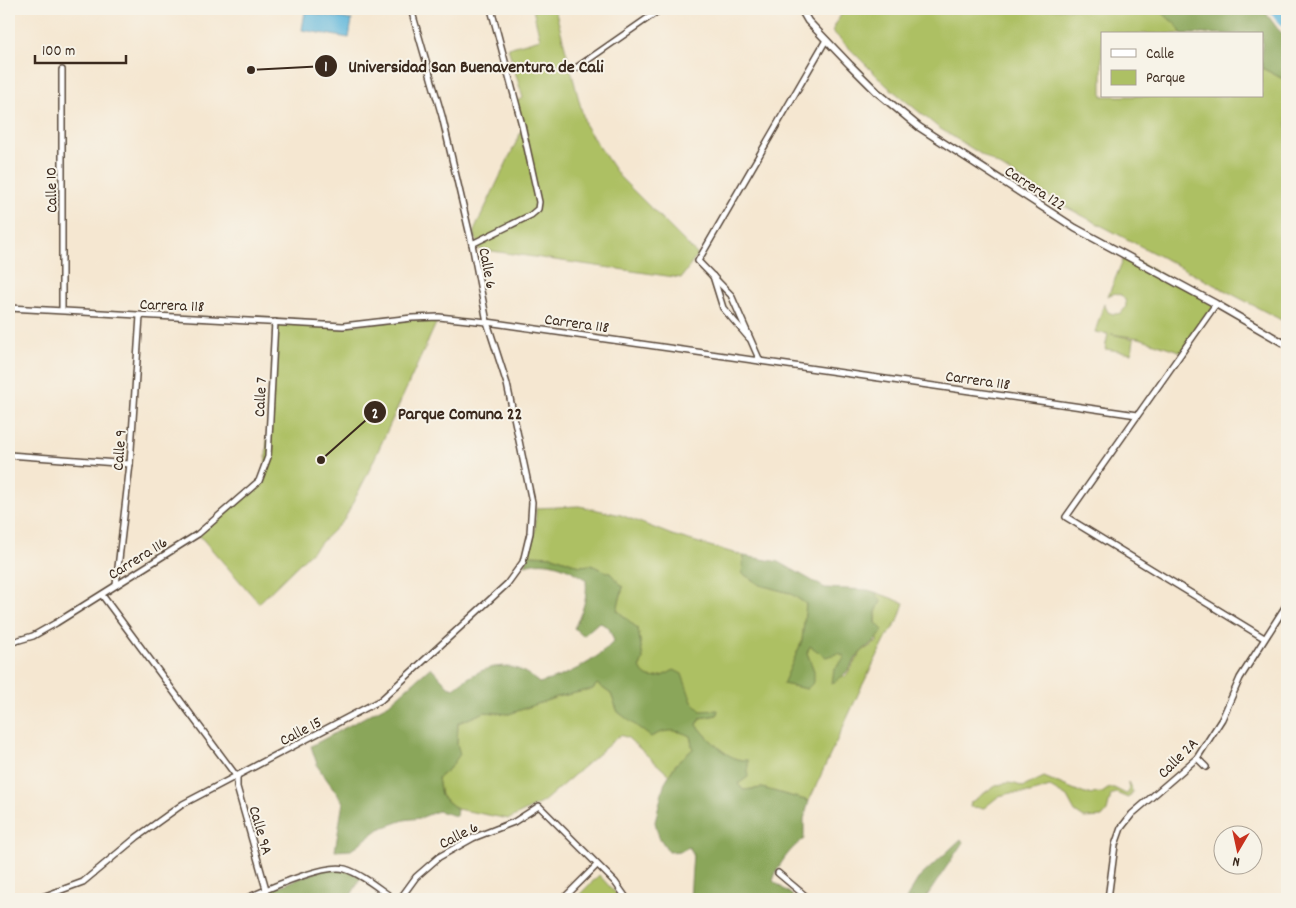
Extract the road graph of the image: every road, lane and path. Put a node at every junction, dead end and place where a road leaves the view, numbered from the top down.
1 (411, 9) edge
2 (491, 9) edge
3 (661, 9) edge
4 (801, 9) edge
5 (826, 40) junction
6 (576, 68) dead end
7 (62, 70) dead end
8 (472, 244) junction
9 (713, 275) junction
10 (1216, 304) junction
11 (9, 308) edge
12 (62, 310) junction
13 (140, 316) junction
14 (275, 322) junction
15 (487, 322) junction
16 (752, 340) junction
17 (1287, 345) edge
18 (760, 361) junction
19 (1137, 415) junction
20 (9, 455) edge
21 (130, 464) junction
22 (265, 472) joint
23 (530, 533) joint
24 (116, 585) junction
25 (102, 595) junction
26 (1287, 604) edge
27 (1264, 638) junction
28 (9, 643) edge
29 (1198, 758) junction
30 (1206, 766) dead end
31 (237, 777) junction
32 (597, 865) junction
33 (778, 873) dead end
34 (266, 889) junction
35 (37, 899) edge
36 (245, 899) edge
37 (394, 899) edge
38 (400, 899) edge
39 (563, 899) edge
40 (627, 899) edge
41 (809, 899) edge
42 (1108, 899) edge

1 - 8 street, Calle 6
2 - 8 street
3 - 6 street
4 - 5 street, Carrera 122
5 - 9 street
5 - 10 street, Carrera 122
7 - 12 street, Calle 10
8 - 15 street, Calle 6
9 - 16 street
9 - 16 street
10 - 17 street, Carrera 122
10 - 19 street
11 - 12 street, Carrera 118
12 - 13 street, Carrera 118
13 - 14 street, Carrera 118
13 - 21 street, Calle 9
14 - 15 street, Carrera 118
14 - 22 street, Calle 7
15 - 18 street, Carrera 118
15 - 23 street, Calle 6
16 - 18 street
18 - 19 street, Carrera 118
19 - 27 street
20 - 21 street
21 - 24 street, Calle 9
22 - 24 street, Carrera 116
23 - 31 street, Calle 15
24 - 25 street, Carrera 116
25 - 28 street, Carrera 116
25 - 31 street
26 - 27 street, Calle 2A
27 - 29 street, Calle 2A
29 - 30 street
29 - 42 street, Calle 2A
31 - 34 street, Calle 9A
31 - 35 street, Calle 15
32 - 38 street, Calle 6
32 - 39 street
32 - 40 street
33 - 41 street
34 - 36 street
34 - 37 street

